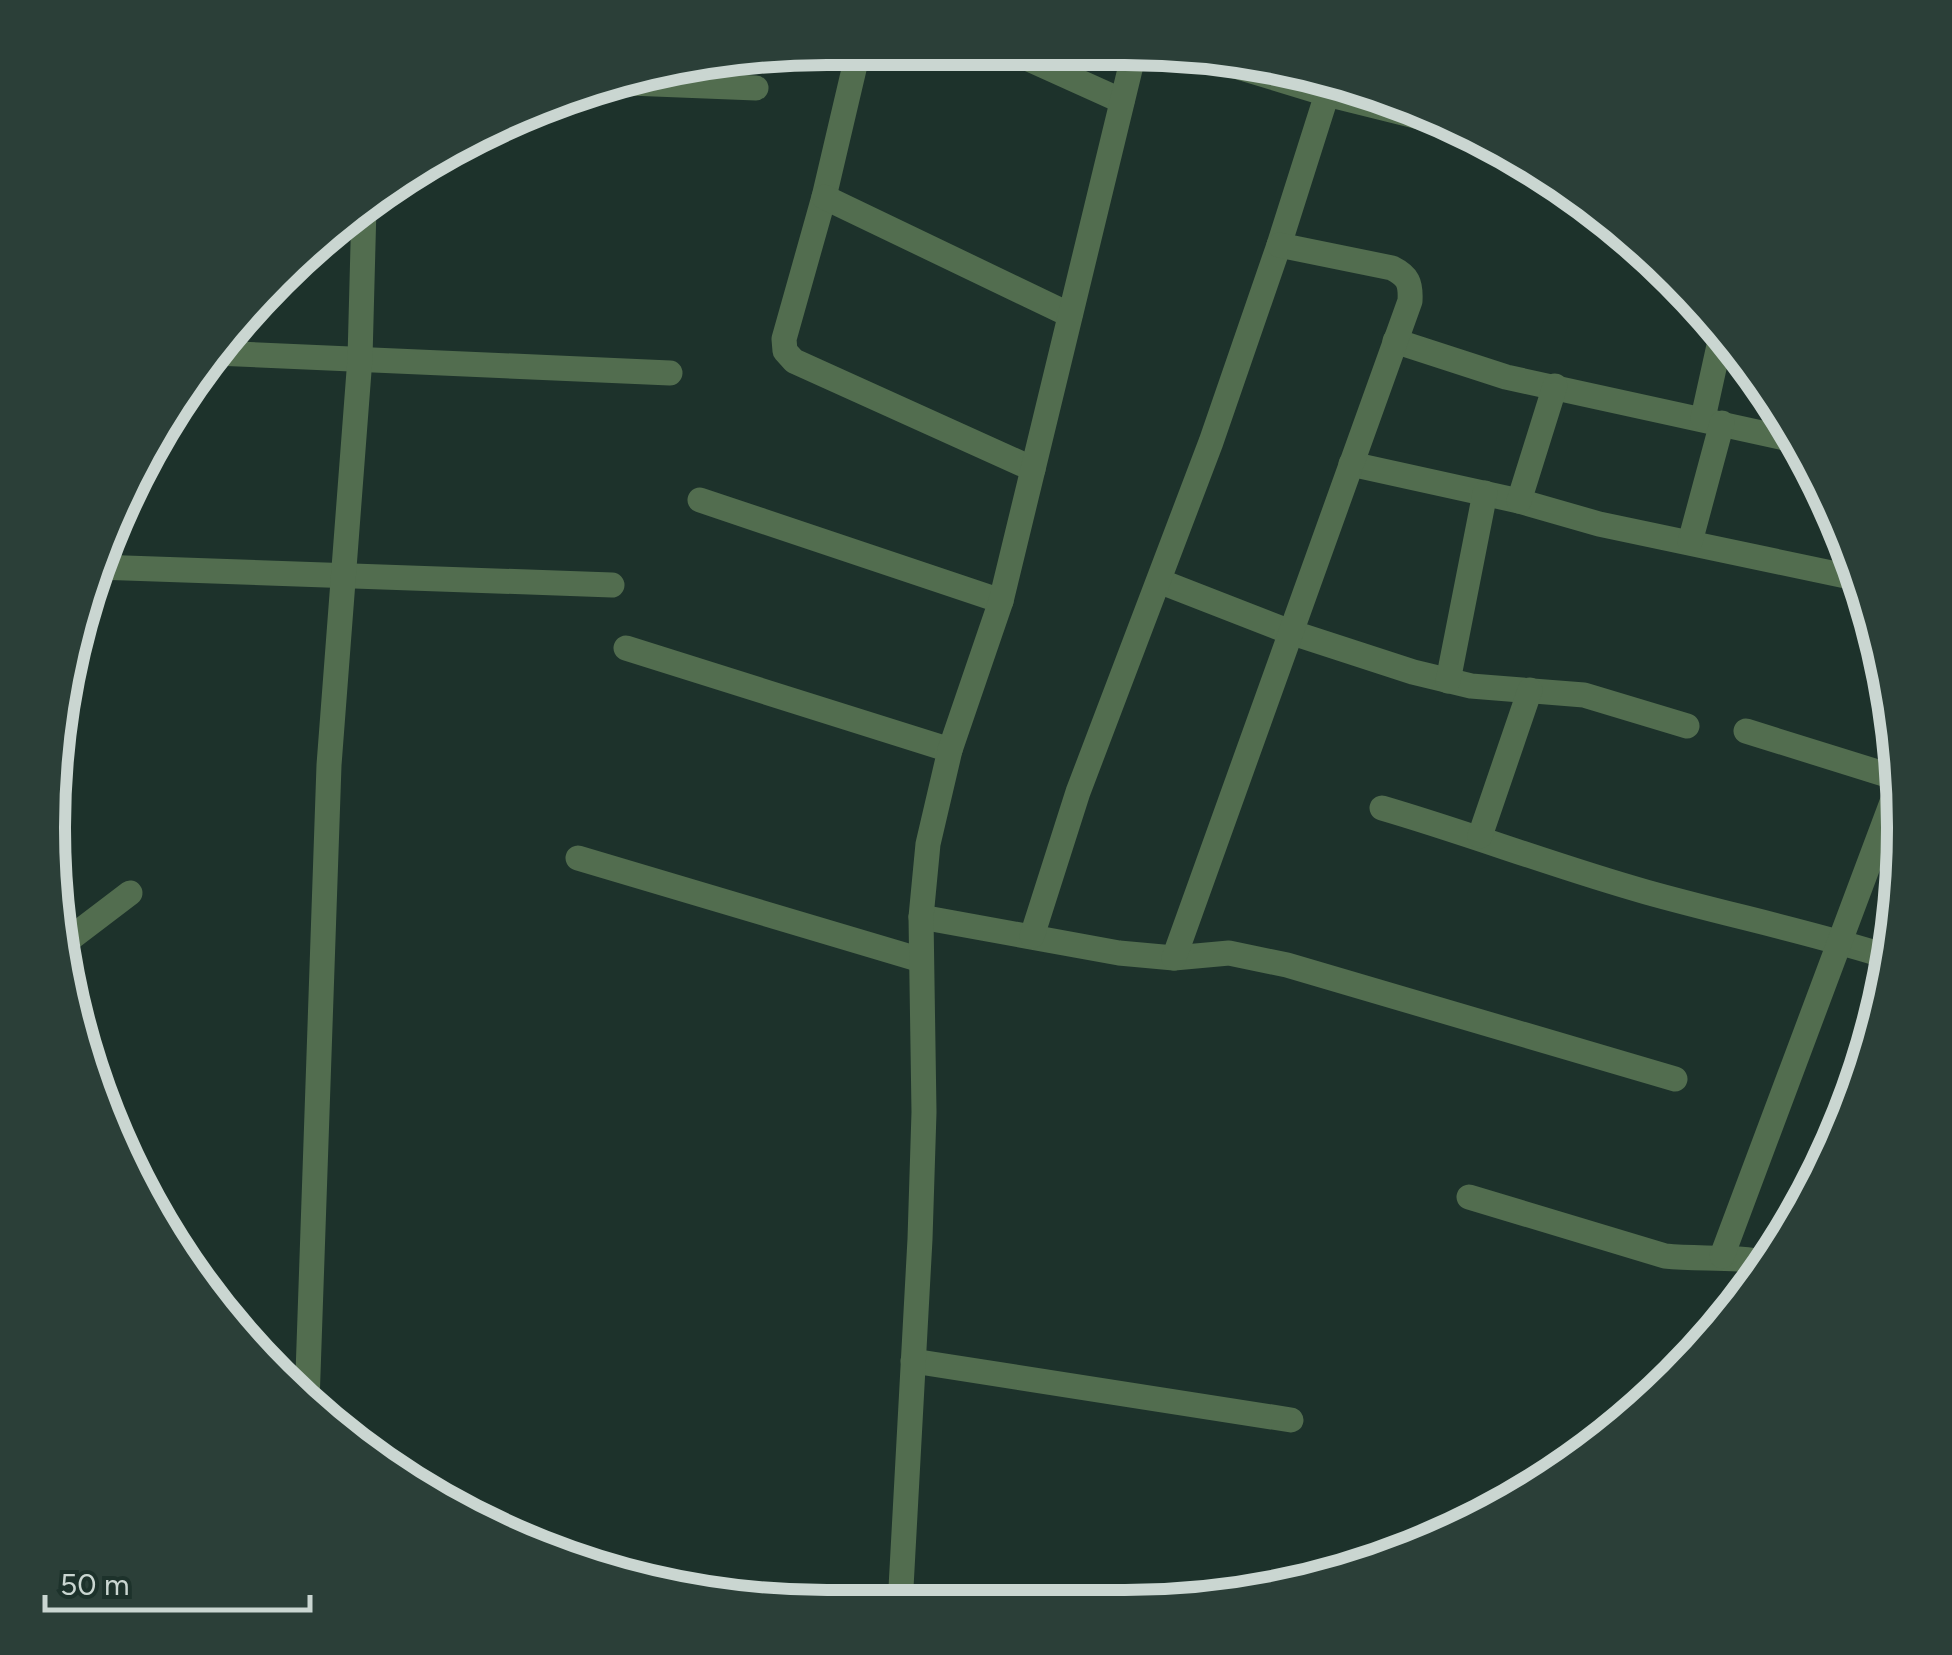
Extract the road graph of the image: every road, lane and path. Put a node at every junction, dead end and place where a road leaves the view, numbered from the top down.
1 (855, 65) edge
2 (1044, 65) edge
3 (1131, 65) edge
4 (660, 84) edge
5 (1301, 86) edge
6 (756, 88) dead end
7 (1326, 94) junction
8 (1122, 101) junction
9 (1367, 104) edge
10 (824, 197) junction
11 (364, 223) edge
12 (1280, 245) junction
13 (1070, 316) junction
14 (1395, 341) junction
15 (1720, 352) edge
16 (231, 354) edge
17 (360, 358) junction
18 (670, 373) dead end
19 (1555, 386) junction
20 (1712, 421) junction
21 (1778, 434) edge
22 (1351, 464) junction
23 (1034, 469) junction
24 (1484, 493) junction
25 (700, 500) dead end
26 (1519, 501) junction
27 (1690, 542) junction
28 (110, 568) edge
29 (344, 576) junction
30 (1845, 576) edge
31 (1160, 581) junction
32 (612, 584) dead end
33 (1001, 601) junction
34 (1290, 632) junction
35 (626, 648) dead end
36 (1448, 680) junction
37 (1530, 690) junction
38 (1687, 726) dead end
39 (1746, 731) dead end
40 (950, 750) junction
41 (1885, 775) edge
42 (1382, 808) dead end
43 (1887, 816) edge
44 (1480, 836) junction
45 (578, 858) dead end
46 (130, 893) dead end
47 (922, 918) junction
48 (73, 936) edge
49 (1032, 936) junction
50 (1839, 941) junction
51 (1876, 953) edge
52 (1174, 958) junction
53 (921, 960) junction
54 (1675, 1078) dead end
55 (1469, 1197) dead end
56 (1722, 1256) junction
57 (1751, 1261) edge
58 (913, 1361) junction
59 (309, 1386) edge
60 (1291, 1420) dead end
61 (901, 1590) edge

1 - 10 street
2 - 8 street
3 - 8 street
4 - 6 street
5 - 7 street
7 - 9 street
7 - 12 street
8 - 13 street
10 - 13 street
10 - 23 street
11 - 17 street
12 - 14 street
12 - 31 street
13 - 23 street
14 - 19 street
14 - 22 street
15 - 20 street
16 - 17 street
17 - 18 street
17 - 29 street
19 - 20 street
19 - 26 street
20 - 21 street
20 - 27 street
22 - 24 street
22 - 34 street
23 - 33 street
24 - 26 street
24 - 36 street
25 - 33 street
26 - 27 street
27 - 30 street
28 - 29 street
29 - 32 street
29 - 59 street
31 - 34 street
31 - 49 street
33 - 40 street
34 - 36 street
34 - 52 street
35 - 40 street
36 - 37 street
37 - 38 street
37 - 44 street
39 - 41 street
40 - 47 street
42 - 44 street
43 - 50 street
44 - 50 street
45 - 53 street
46 - 48 street
47 - 49 street
47 - 53 street
49 - 52 street
50 - 51 street
50 - 56 street
52 - 54 street
53 - 58 street
55 - 56 street
56 - 57 street
58 - 60 street
58 - 61 street

